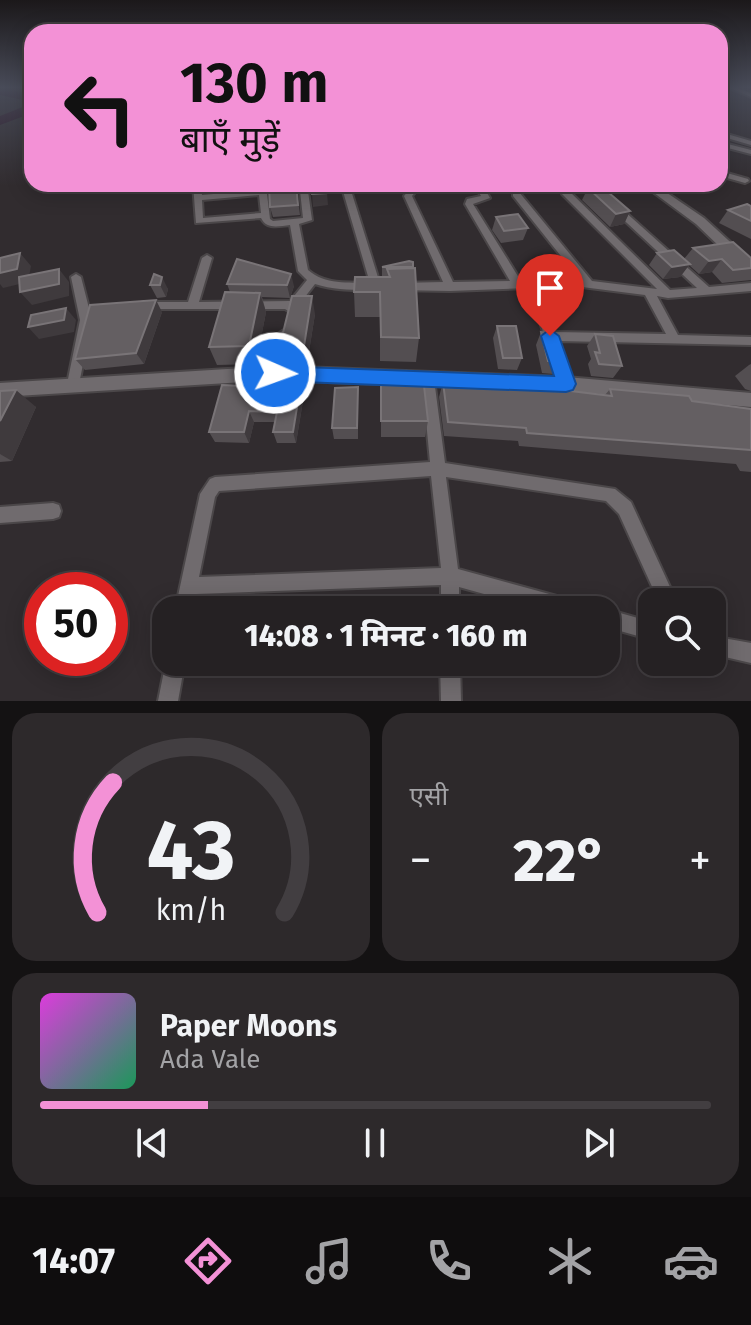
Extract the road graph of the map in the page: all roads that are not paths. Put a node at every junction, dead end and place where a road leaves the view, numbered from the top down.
1 (728, 136) edge
2 (751, 143) edge
3 (728, 146) edge
4 (751, 152) edge
5 (728, 176) edge
6 (745, 181) dead end
7 (198, 192) edge
8 (236, 192) edge
9 (262, 192) edge
10 (305, 192) edge
11 (347, 192) edge
12 (411, 192) edge
13 (483, 192) edge
14 (565, 192) dead end
15 (598, 192) edge
16 (658, 192) edge
17 (516, 194) dead end
18 (198, 198) junction
19 (265, 215) junction
20 (294, 222) junction
21 (745, 257) edge
22 (207, 258) dead end
23 (751, 269) edge
24 (76, 277) dead end
25 (589, 284) junction
26 (307, 285) junction
27 (518, 285) junction
28 (533, 285) junction
29 (376, 287) junction
30 (450, 287) junction
31 (751, 287) edge
32 (707, 291) junction
33 (649, 292) junction
34 (668, 294) junction
35 (193, 303) junction
36 (291, 305) junction
37 (131, 306) edge
38 (84, 308) junction
39 (100, 308) edge
40 (550, 336) junction
41 (674, 339) junction
42 (751, 341) edge
43 (275, 373) junction
44 (428, 379) junction
45 (73, 384) junction
46 (566, 384) junction
47 (0, 390) edge
48 (751, 400) edge
49 (437, 469) junction
50 (53, 511) dead end
51 (0, 515) edge
52 (450, 576) junction
53 (188, 586) junction
54 (662, 588) edge
55 (186, 596) edge
56 (450, 596) edge
57 (524, 596) edge
58 (726, 648) edge
59 (751, 653) edge
60 (172, 676) edge
61 (450, 676) edge
62 (168, 701) edge
63 (451, 701) edge

1 - 2 street
3 - 4 street
5 - 6 street
7 - 18 street
8 - 18 street
9 - 19 street
10 - 20 street
11 - 29 street
12 - 30 street
13 - 27 street
14 - 34 street
15 - 32 street
16 - 21 main road
17 - 25 street
18 - 19 street
19 - 20 street
20 - 26 street
21 - 23 main road
22 - 35 street
24 - 38 street
25 - 28 street
25 - 33 street
26 - 29 street
26 - 36 street
27 - 28 street
27 - 30 street
28 - 40 street
29 - 30 street
31 - 32 street
32 - 34 street
33 - 34 street
33 - 41 street
35 - 36 street
35 - 37 street
36 - 43 street
38 - 39 street
38 - 45 street
40 - 41 street
40 - 46 street
41 - 42 street
43 - 44 main road
43 - 45 main road
44 - 46 main road
44 - 49 street
45 - 47 main road
46 - 48 main road
49 - 52 street
49 - 53 street
49 - 54 street
50 - 51 street
52 - 53 street
52 - 56 street
52 - 57 street
53 - 55 street
58 - 59 street
60 - 62 street
61 - 63 street

